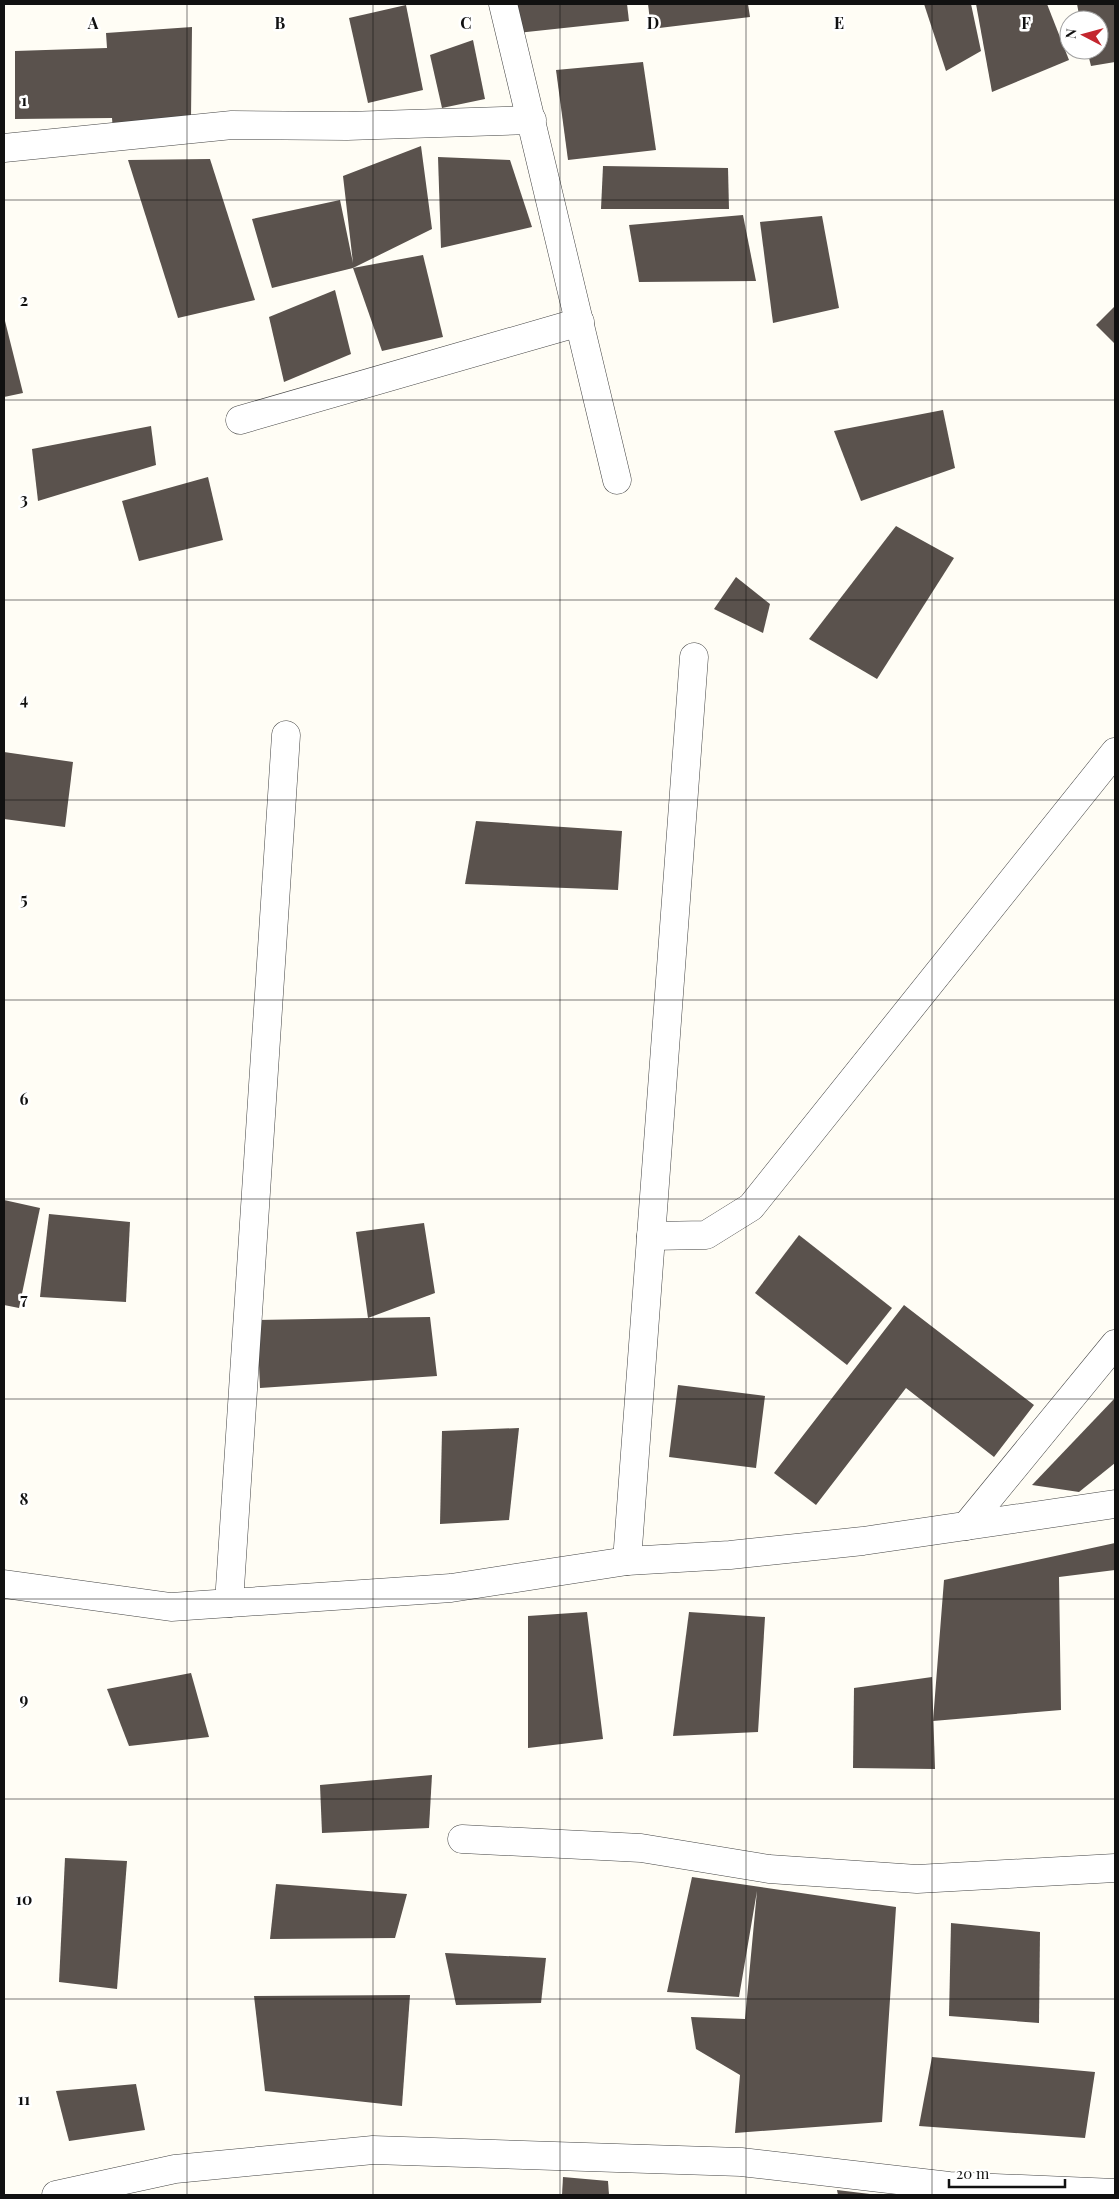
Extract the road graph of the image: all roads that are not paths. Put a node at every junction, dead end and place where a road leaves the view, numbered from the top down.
1 (503, 4) edge
2 (532, 120) junction
3 (4, 148) edge
4 (580, 322) junction
5 (240, 420) dead end
6 (617, 480) dead end
7 (694, 657) dead end
8 (286, 735) dead end
9 (1115, 752) edge
10 (651, 1236) junction
11 (1115, 1344) edge
12 (1115, 1504) edge
13 (966, 1526) junction
14 (627, 1561) junction
15 (4, 1584) edge
16 (229, 1603) junction
17 (462, 1839) dead end
18 (1115, 1868) edge
19 (1115, 2192) edge
20 (56, 2195) edge

1 - 2 street
2 - 3 street
2 - 4 street
4 - 5 street
4 - 6 street
7 - 10 street
8 - 16 street
9 - 10 street
10 - 14 street
11 - 13 street
12 - 13 street
13 - 14 street
14 - 16 street
15 - 16 street
17 - 18 street
19 - 20 street

